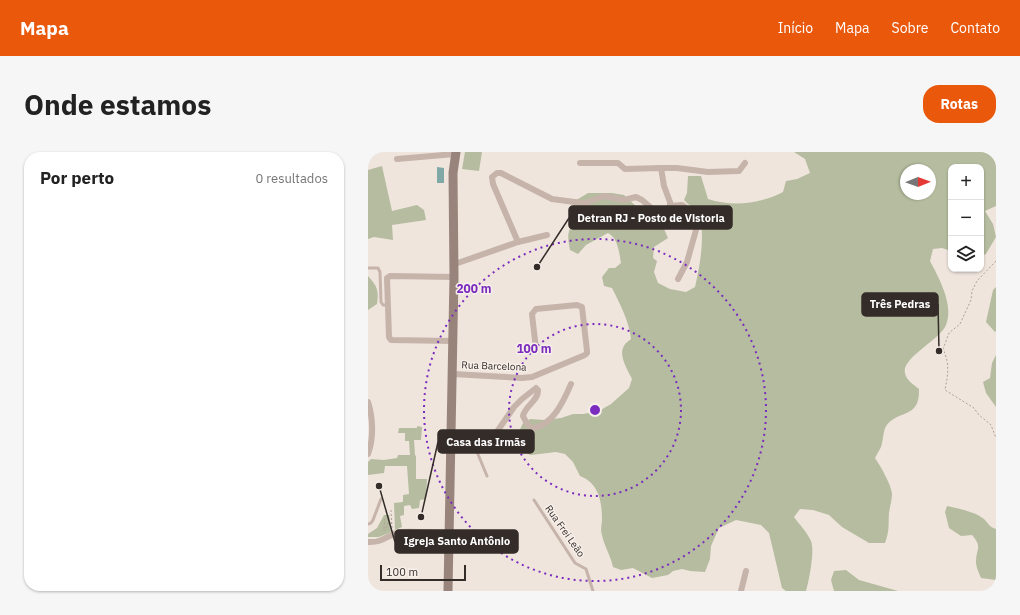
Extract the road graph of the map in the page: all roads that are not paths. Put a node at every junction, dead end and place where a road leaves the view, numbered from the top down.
1 (456, 153) edge
2 (397, 160) dead end
3 (580, 163) dead end
4 (745, 163) dead end
5 (661, 168) junction
6 (670, 206) junction
7 (547, 235) dead end
8 (518, 242) junction
9 (454, 264) junction
10 (368, 268) edge
11 (454, 277) junction
12 (678, 279) dead end
13 (388, 305) junction
14 (453, 341) junction
15 (536, 348) dead end
16 (453, 374) junction
17 (571, 384) dead end
18 (368, 402) edge
19 (451, 446) junction
20 (475, 447) junction
21 (368, 454) edge
22 (487, 476) dead end
23 (381, 499) dead end
24 (534, 500) dead end
25 (368, 524) edge
26 (450, 533) junction
27 (368, 542) edge
28 (746, 571) dead end
29 (448, 591) edge
30 (593, 591) edge
31 (741, 591) edge

1 - 2 street
1 - 9 main road
3 - 5 street
4 - 5 street
5 - 6 street
6 - 8 street
6 - 12 street
7 - 8 street
8 - 9 street
9 - 11 main road
10 - 13 lane
11 - 13 street
11 - 14 main road
13 - 14 street
14 - 16 main road
15 - 16 street, Rua Barcelona
16 - 19 main road
17 - 20 street
18 - 21 street
19 - 20 street
19 - 26 main road
20 - 22 lane
23 - 25 lane
24 - 30 lane, Rua Frei Leão
26 - 27 street
26 - 29 main road
28 - 31 street

